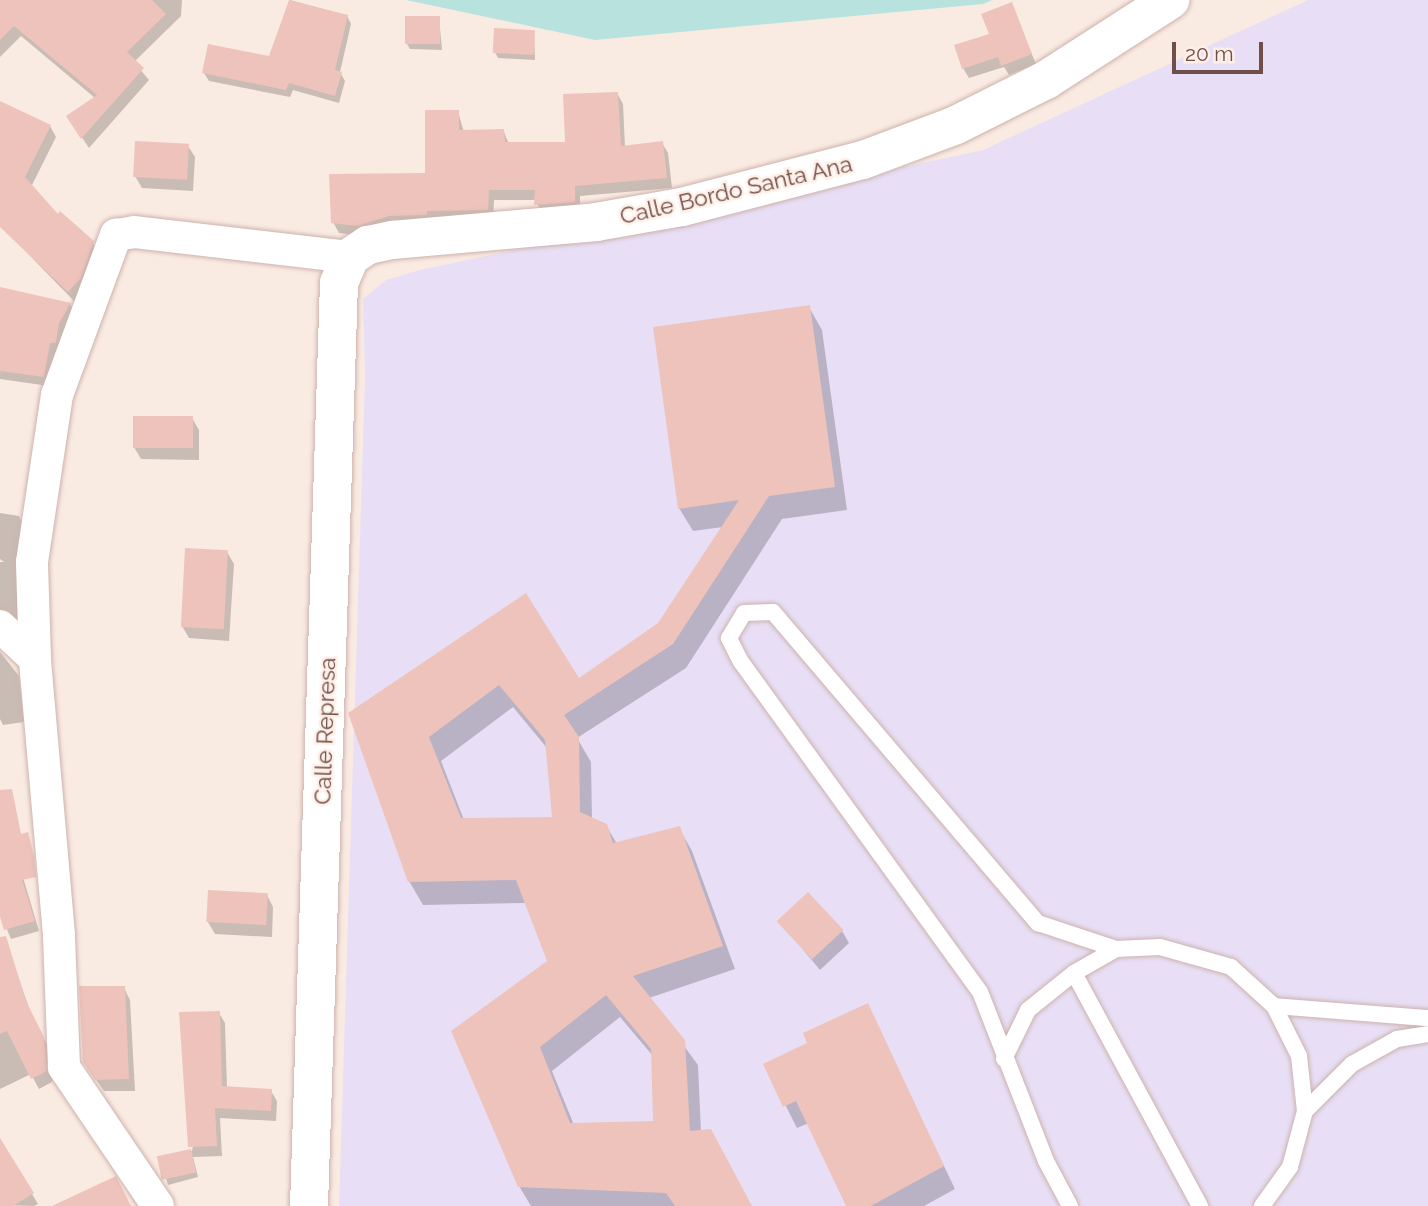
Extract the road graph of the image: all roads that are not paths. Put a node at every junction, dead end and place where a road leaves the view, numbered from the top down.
1 (1170, 0) edge
2 (350, 257) junction
3 (0, 626) edge
4 (35, 659) junction
5 (1116, 948) junction
6 (1074, 973) junction
7 (1274, 1006) junction
8 (1428, 1018) edge
9 (1428, 1034) edge
10 (1004, 1059) junction
11 (1305, 1111) junction
12 (158, 1206) edge
13 (309, 1206) edge
14 (1070, 1206) edge
15 (1200, 1206) edge
16 (1262, 1206) edge

1 - 2 street, Calle Bordo Santa Ana
2 - 4 street
2 - 13 street, Calle Represa
3 - 4 street
4 - 12 street
5 - 6 lane
5 - 7 lane
5 - 10 lane
6 - 10 lane
6 - 15 lane
7 - 8 lane
7 - 11 lane
9 - 11 lane
10 - 14 lane
11 - 16 lane

